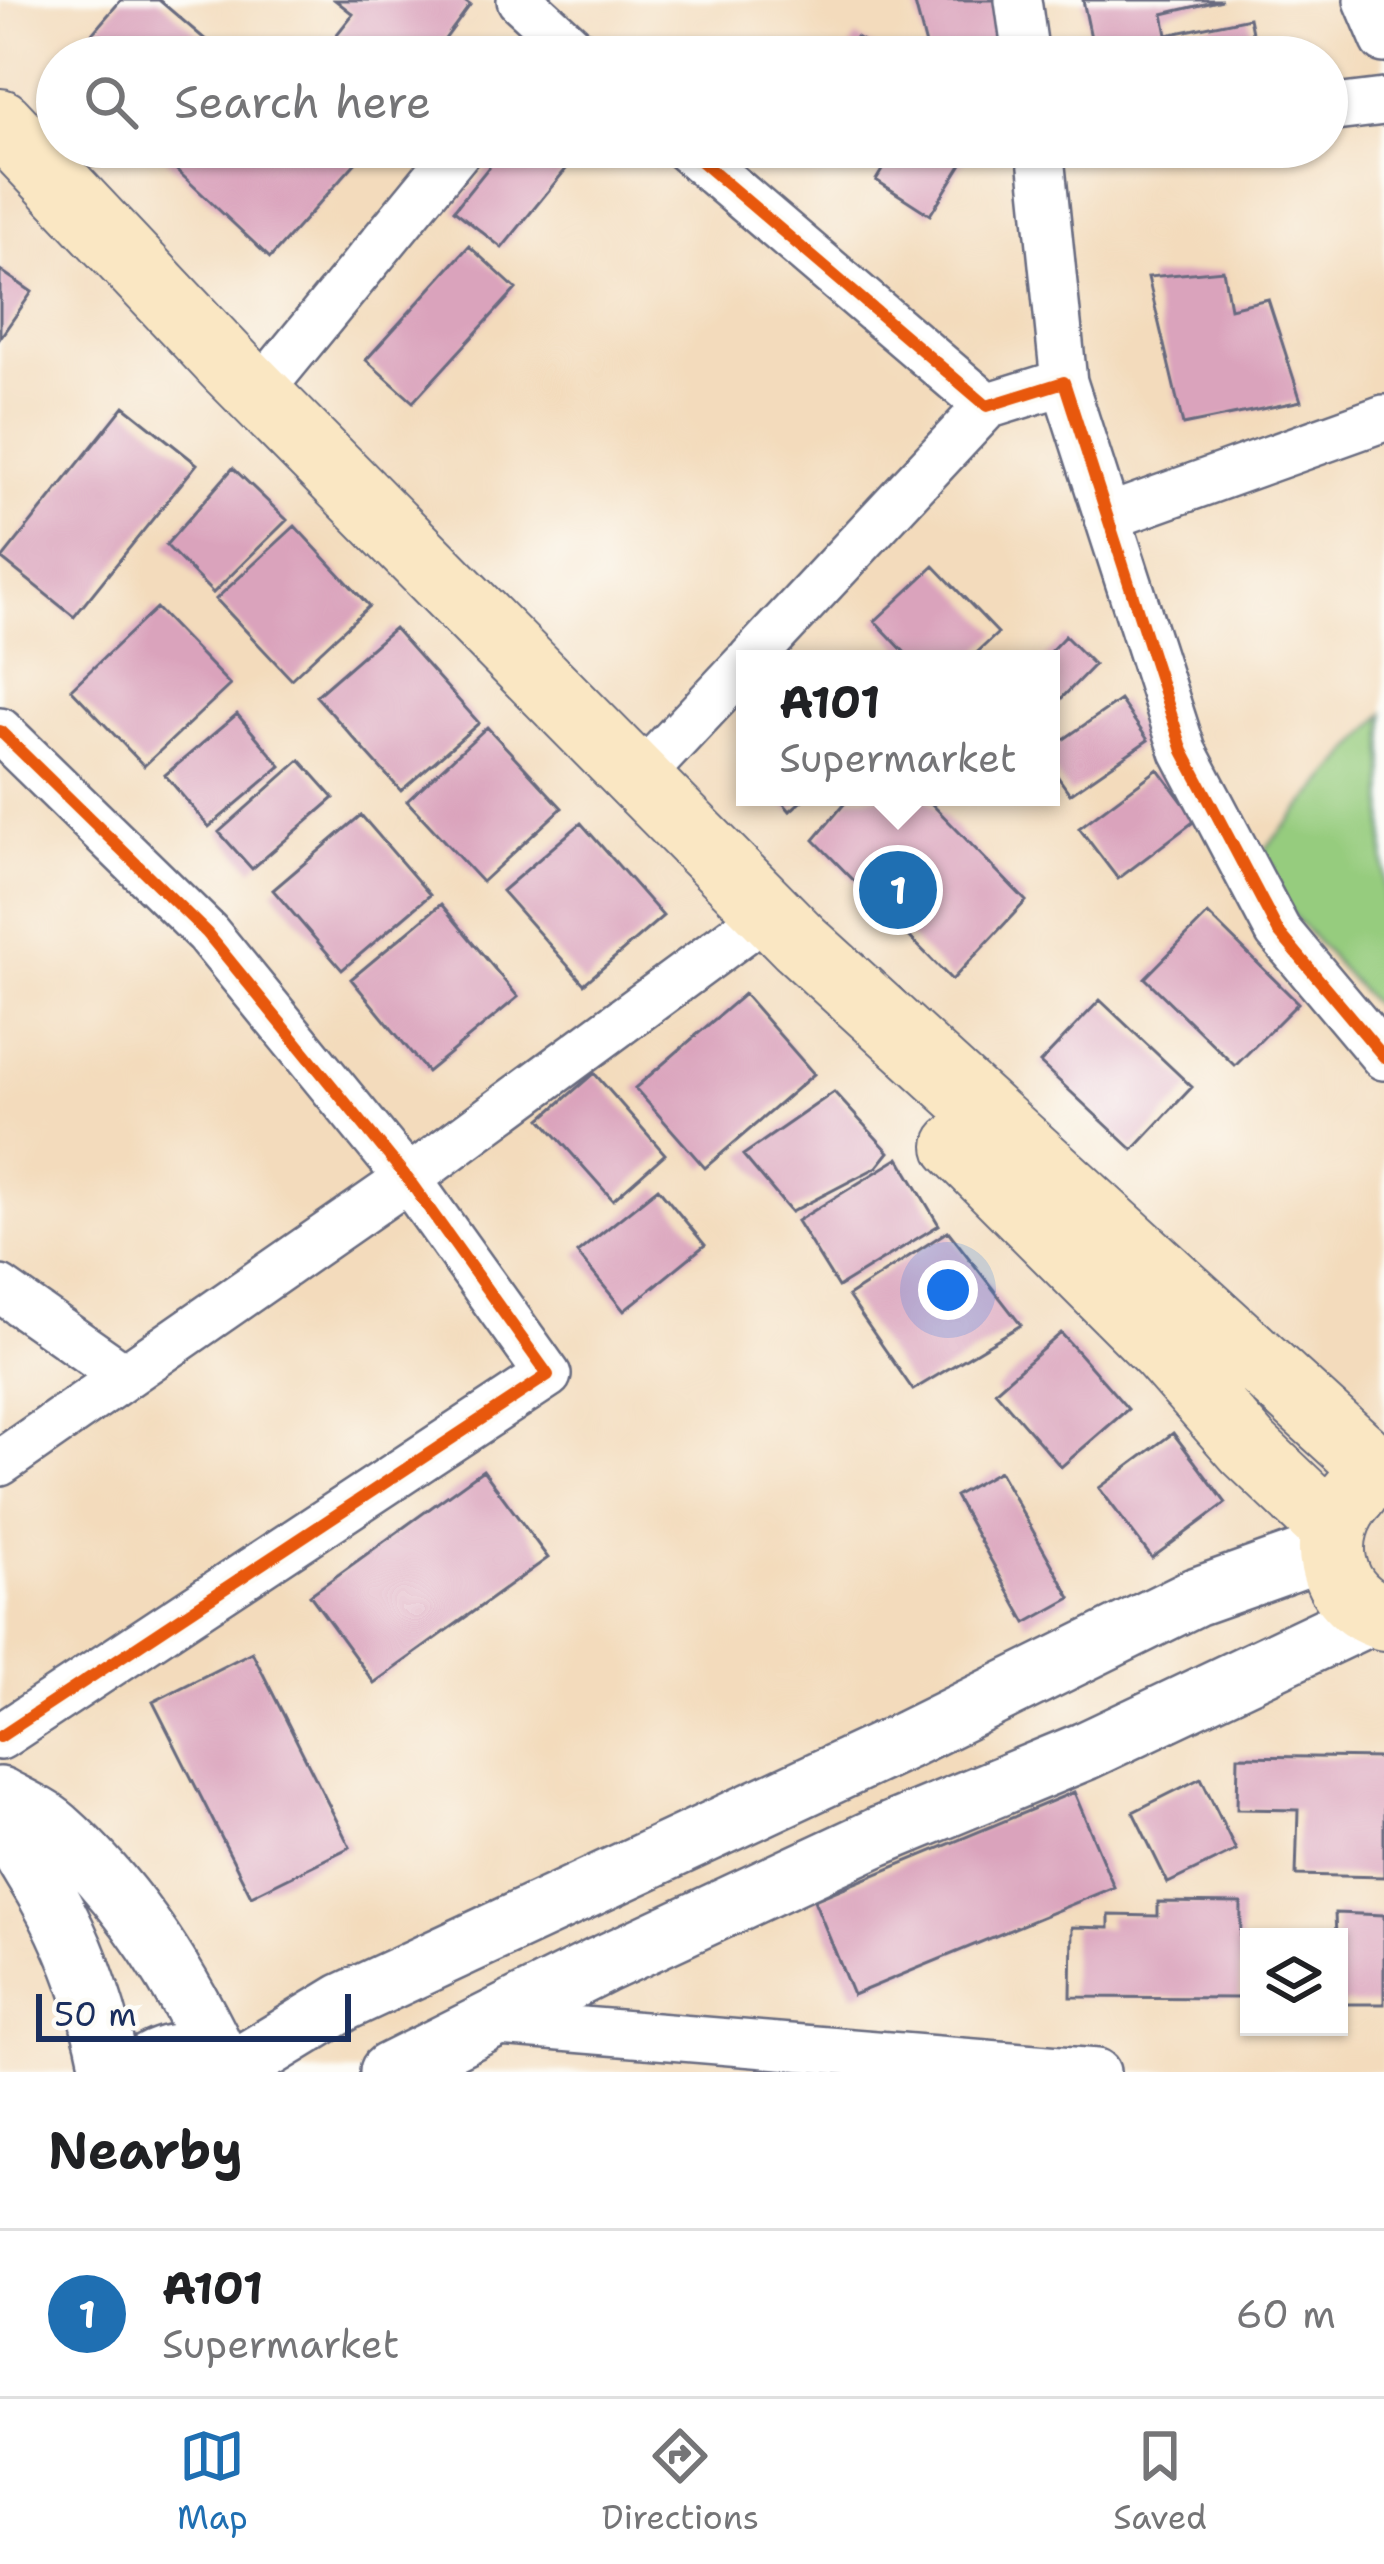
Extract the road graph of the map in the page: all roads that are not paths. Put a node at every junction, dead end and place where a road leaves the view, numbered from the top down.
1 (520, 0) edge
2 (1018, 0) edge
3 (1367, 0) edge
4 (547, 36) edge
5 (1023, 36) edge
6 (1384, 40) edge
7 (1384, 102) edge
8 (1348, 106) edge
9 (0, 122) edge
10 (36, 160) edge
11 (44, 168) edge
12 (444, 168) edge
13 (709, 168) edge
14 (1042, 168) edge
15 (0, 182) edge
16 (1064, 382) junction
17 (258, 394) junction
18 (987, 406) junction
19 (1384, 418) edge
20 (1108, 517) junction
21 (759, 650) edge
22 (736, 675) edge
23 (0, 731) edge
24 (638, 779) junction
25 (742, 932) junction
26 (1384, 1057) edge
27 (408, 1179) junction
28 (0, 1289) edge
29 (124, 1376) junction
30 (0, 1462) edge
31 (1384, 1476) edge
32 (1332, 1539) junction
33 (1379, 1615) edge
34 (0, 1737) edge
35 (0, 1799) edge
36 (487, 2022) junction
37 (232, 2065) edge
38 (111, 2072) edge
39 (136, 2072) edge
40 (389, 2072) edge
41 (1097, 2072) edge

1 - 4 street
2 - 5 street
3 - 6 street
7 - 8 street
9 - 10 main road
11 - 17 main road
12 - 17 street
13 - 18 street
14 - 16 street
15 - 25 main road
16 - 18 street
16 - 20 street
17 - 24 main road
18 - 21 street
19 - 20 street
20 - 26 street
22 - 24 street
23 - 27 street
24 - 31 main road
25 - 27 street
25 - 32 main road
27 - 29 street
27 - 34 street
28 - 29 street
29 - 30 street
31 - 32 main road
32 - 33 main road
32 - 37 street
33 - 36 street
35 - 37 street
35 - 38 street
36 - 40 street
36 - 41 street
37 - 39 street

